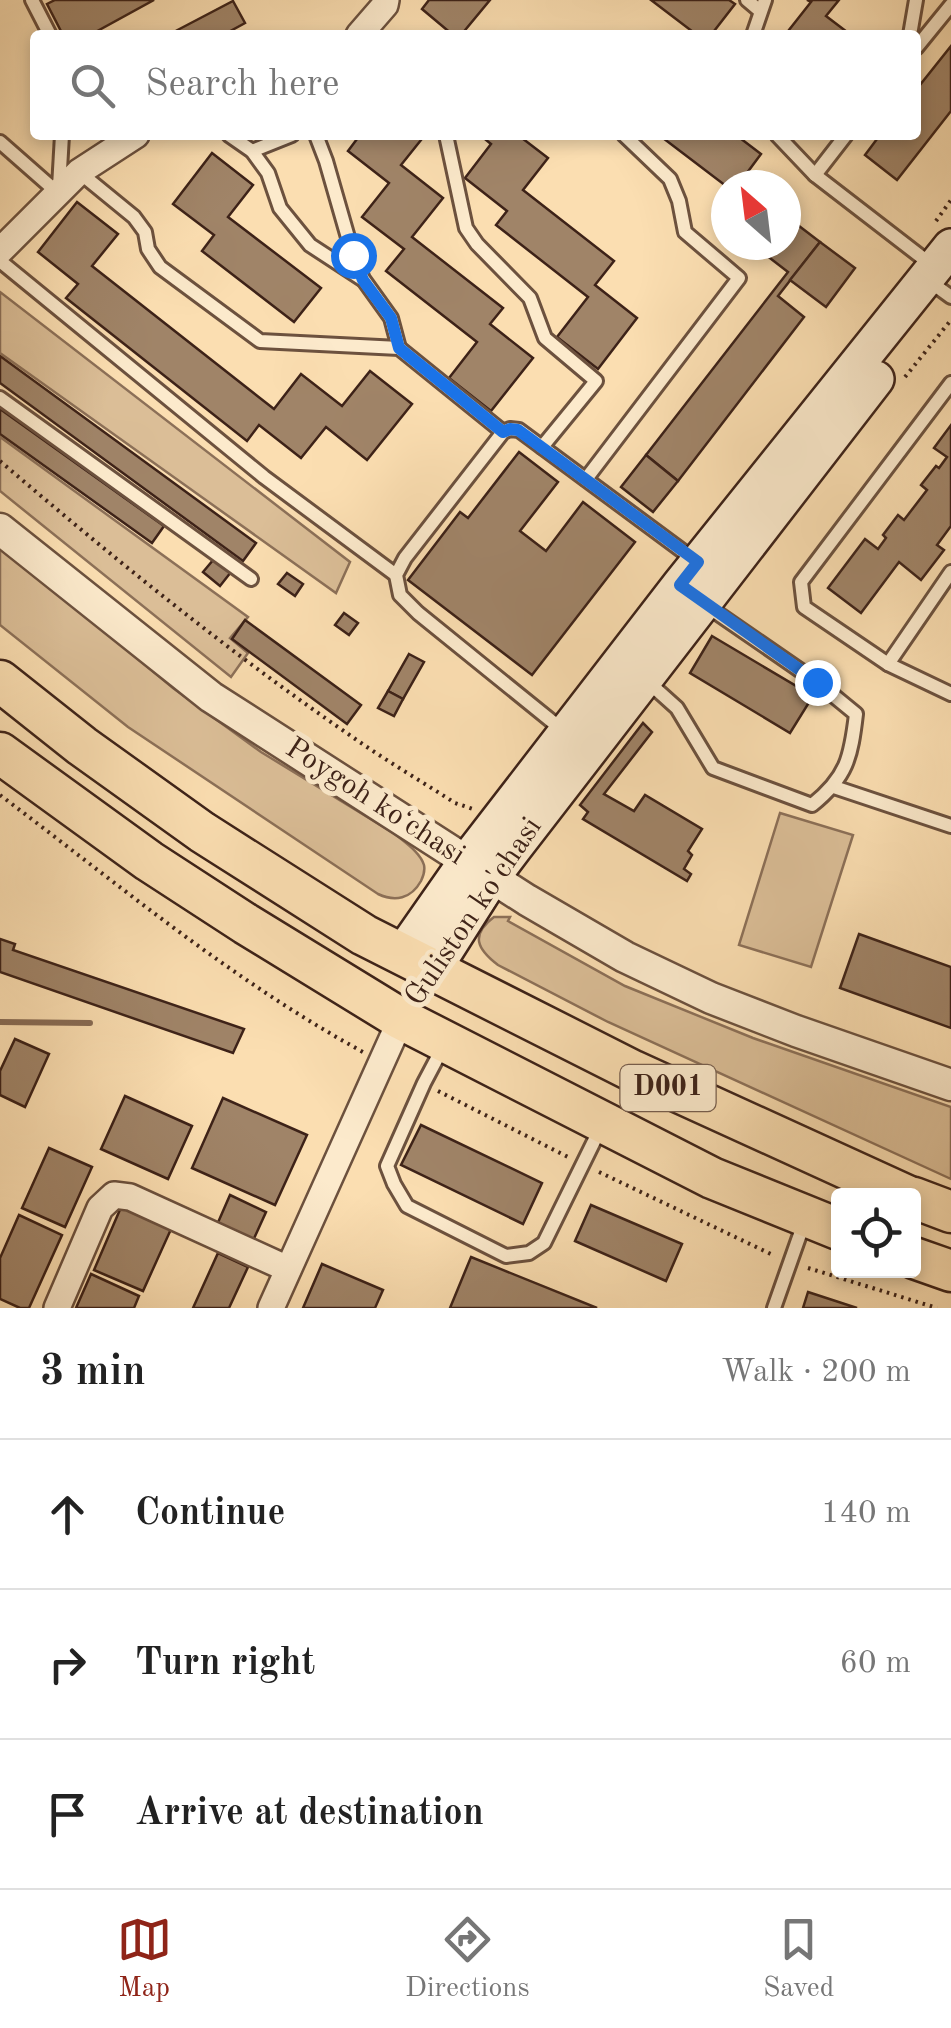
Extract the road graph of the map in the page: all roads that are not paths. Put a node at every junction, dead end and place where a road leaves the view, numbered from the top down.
1 (32, 0) edge
2 (386, 0) edge
3 (747, 0) edge
4 (916, 0) edge
5 (762, 5) edge
6 (951, 6) edge
7 (47, 30) edge
8 (371, 30) edge
9 (754, 30) edge
10 (911, 30) edge
11 (921, 42) edge
12 (62, 140) edge
13 (128, 140) edge
14 (236, 140) edge
15 (280, 140) edge
16 (318, 140) edge
17 (447, 140) edge
18 (629, 140) edge
19 (781, 140) edge
20 (842, 140) edge
21 (0, 142) edge
22 (252, 151) junction
23 (79, 172) junction
24 (815, 174) junction
25 (58, 193) junction
26 (0, 251) edge
27 (0, 261) edge
28 (943, 277) edge
29 (363, 280) junction
30 (399, 348) junction
31 (951, 383) edge
32 (0, 398) edge
33 (503, 432) junction
34 (542, 447) junction
35 (586, 479) junction
36 (0, 529) edge
37 (951, 572) edge
38 (396, 575) junction
39 (250, 579) dead end
40 (694, 583) junction
41 (888, 664) junction
42 (644, 680) junction
43 (0, 681) edge
44 (951, 694) edge
45 (566, 734) junction
46 (0, 753) edge
47 (834, 787) junction
48 (951, 826) edge
49 (480, 869) junction
50 (417, 962) junction
51 (402, 1019) junction
52 (445, 1042) junction
53 (951, 1085) edge
54 (603, 1122) junction
55 (890, 1188) edge
56 (921, 1201) edge
57 (951, 1212) edge
58 (822, 1223) edge
59 (921, 1260) edge
60 (288, 1268) junction
61 (951, 1271) edge
62 (57, 1308) edge
63 (271, 1308) edge
64 (774, 1308) edge

1 - 7 lane
2 - 8 street
3 - 5 lane
4 - 10 lane
5 - 9 lane
6 - 11 lane
12 - 25 lane
13 - 23 street
14 - 22 lane
15 - 22 lane
16 - 29 lane
17 - 34 lane
18 - 35 lane
19 - 24 lane
20 - 24 lane
21 - 25 lane
22 - 29 lane
23 - 25 street
23 - 30 lane
24 - 28 lane
25 - 26 street
27 - 38 lane
28 - 40 main road, Guliston ko'chasi
29 - 30 lane
30 - 33 lane
31 - 41 lane
32 - 39 lane
33 - 34 lane
33 - 38 lane
34 - 35 lane
35 - 40 lane
36 - 49 street, Poygoh koʻchasi
37 - 41 lane
38 - 45 lane
40 - 42 main road, Guliston ko'chasi
40 - 45 main road, Guliston ko'chasi
40 - 47 lane
41 - 44 lane
42 - 47 lane
42 - 49 main road, Guliston ko'chasi
43 - 50 highway, D001
45 - 49 main road, Guliston ko'chasi
46 - 51 highway, D001
47 - 48 lane
49 - 50 main road, Guliston ko'chasi
49 - 53 street, Poygoh koʻchasi
50 - 51 highway, Guliston ko'chasi
50 - 55 highway, D001
51 - 52 highway, D001
51 - 60 street
52 - 54 highway, D001
52 - 54 lane
54 - 58 highway, D001
56 - 57 highway, D001
58 - 64 lane
59 - 61 highway
60 - 62 street
60 - 63 street

